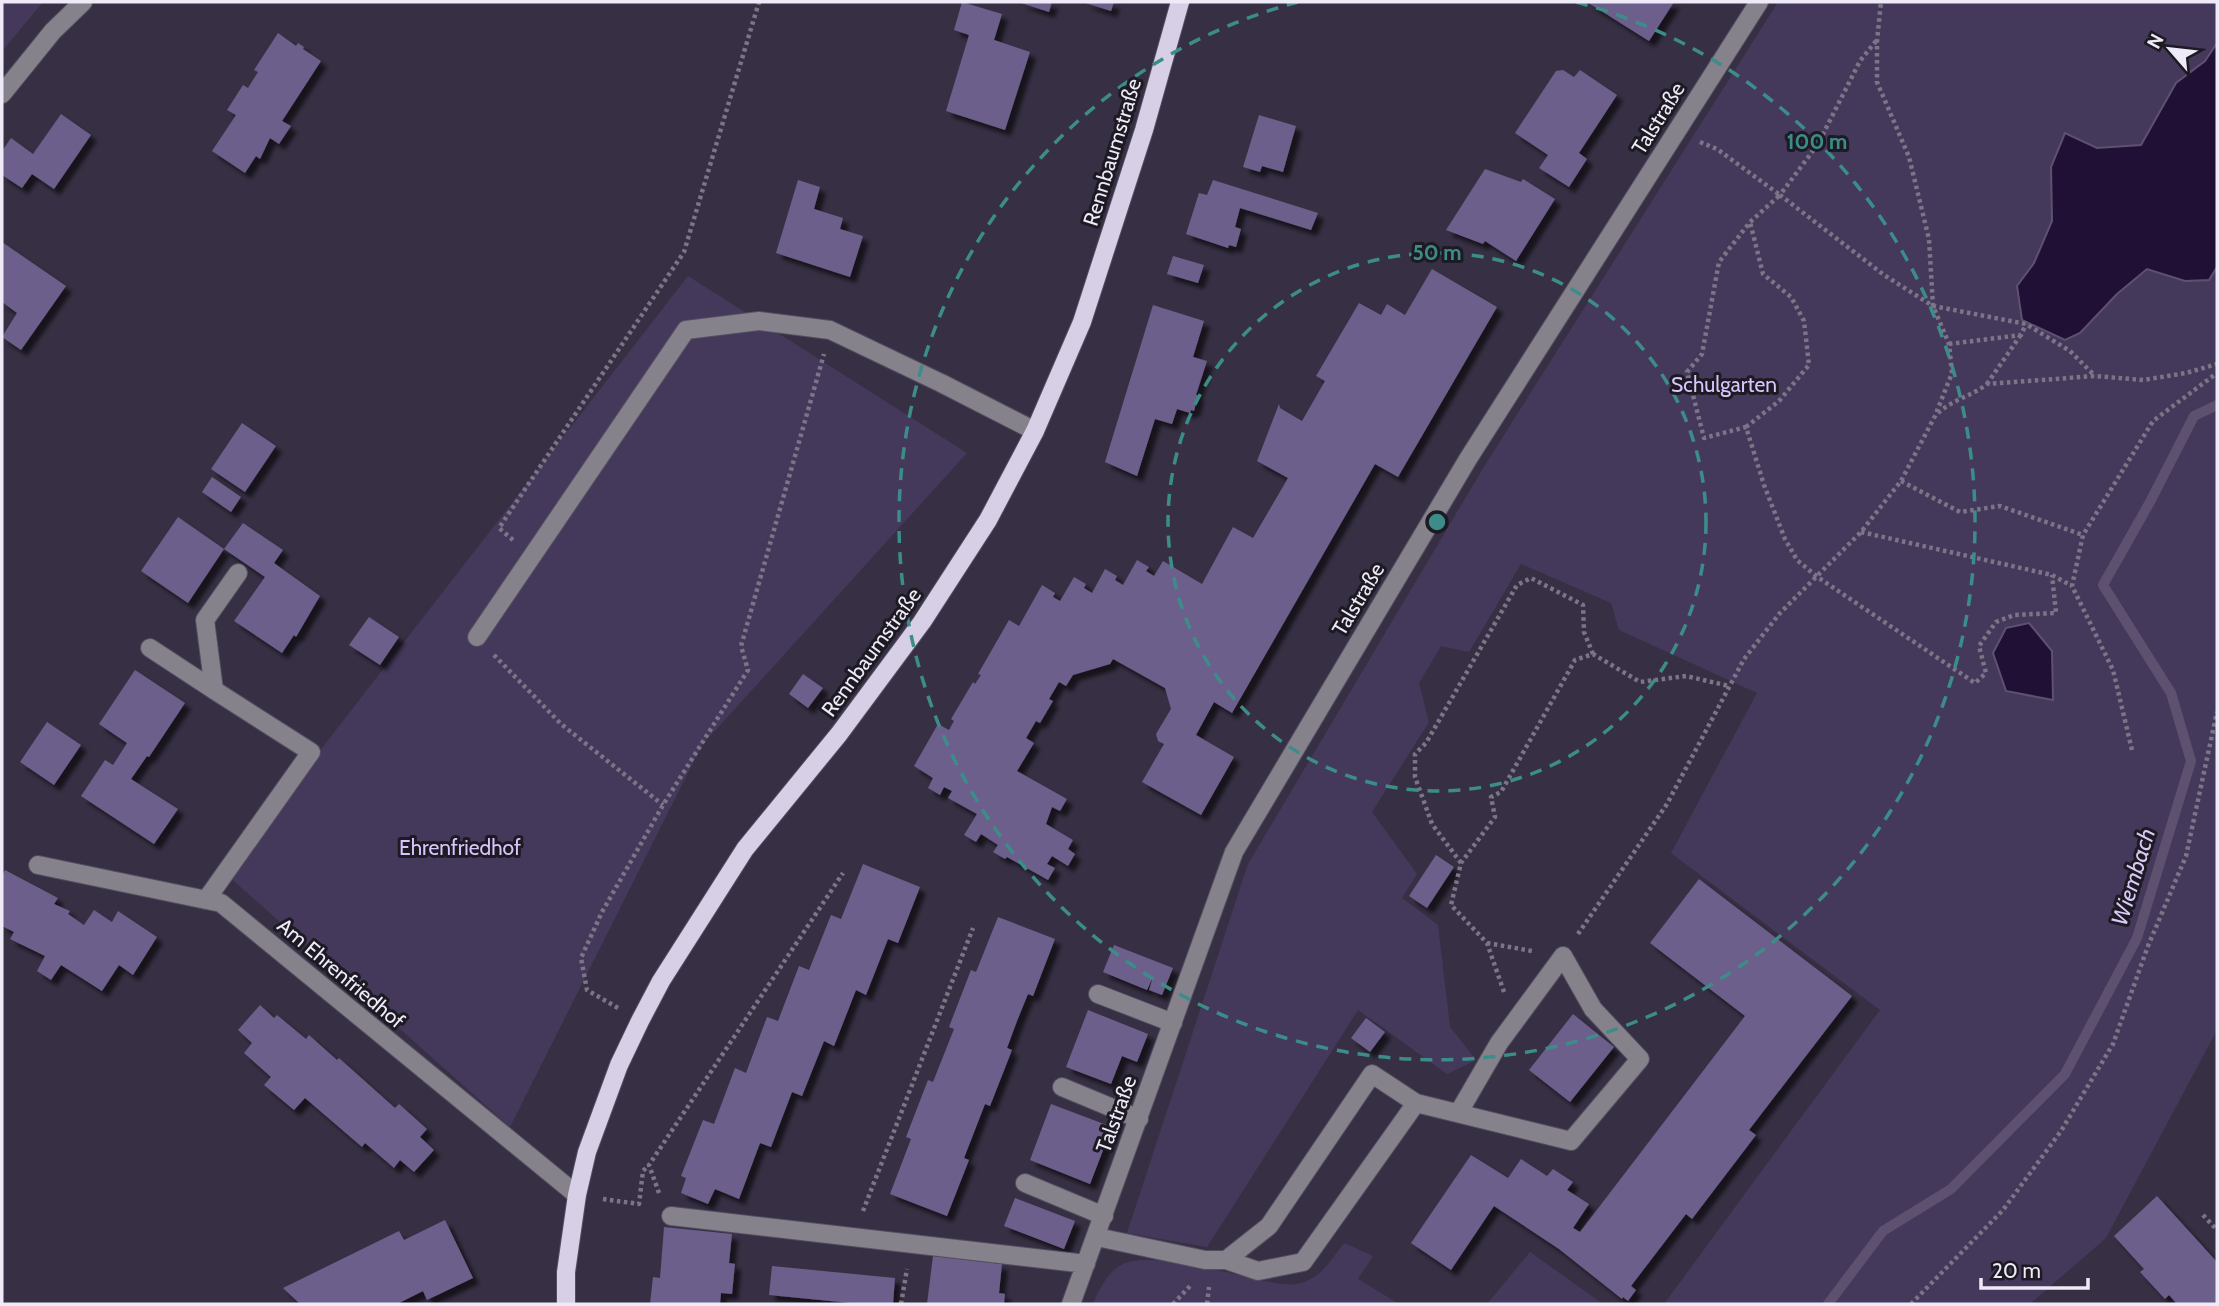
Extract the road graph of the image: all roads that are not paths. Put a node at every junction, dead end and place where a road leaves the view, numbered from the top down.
1 (83, 2) edge
2 (1180, 2) edge
3 (1759, 2) edge
4 (2, 94) edge
5 (1035, 431) junction
6 (237, 573) dead end
7 (477, 637) road end
8 (150, 648) dead end
9 (214, 690) junction
10 (38, 865) dead end
11 (206, 900) junction
12 (1098, 994) dead end
13 (1173, 1023) junction
14 (1062, 1087) dead end
15 (1416, 1103) junction
16 (1460, 1112) junction
17 (1139, 1119) junction
18 (1025, 1183) dead end
19 (577, 1195) junction
20 (671, 1216) dead end
21 (1104, 1216) junction
22 (1097, 1237) junction
23 (1226, 1260) junction
24 (1086, 1264) junction
25 (566, 1304) edge
26 (1071, 1304) edge

1 - 4 street
2 - 5 main road, Rennbaumstraße
3 - 13 street, Talstraße
5 - 7 street
5 - 19 main road, Rennbaumstraße
6 - 9 street
8 - 9 street
9 - 11 street
10 - 11 street, Am Ehrenfriedhof
11 - 19 street, Am Ehrenfriedhof
12 - 13 street
13 - 17 street, Talstraße
14 - 17 street
15 - 16 street
15 - 23 street
15 - 23 street
16 - 16 street
17 - 21 street, Talstraße
18 - 21 street
19 - 25 main road, Rennbaumstraße
20 - 24 street
21 - 22 street, Talstraße
22 - 23 street
22 - 24 street, Talstraße
24 - 26 street, Talstraße

